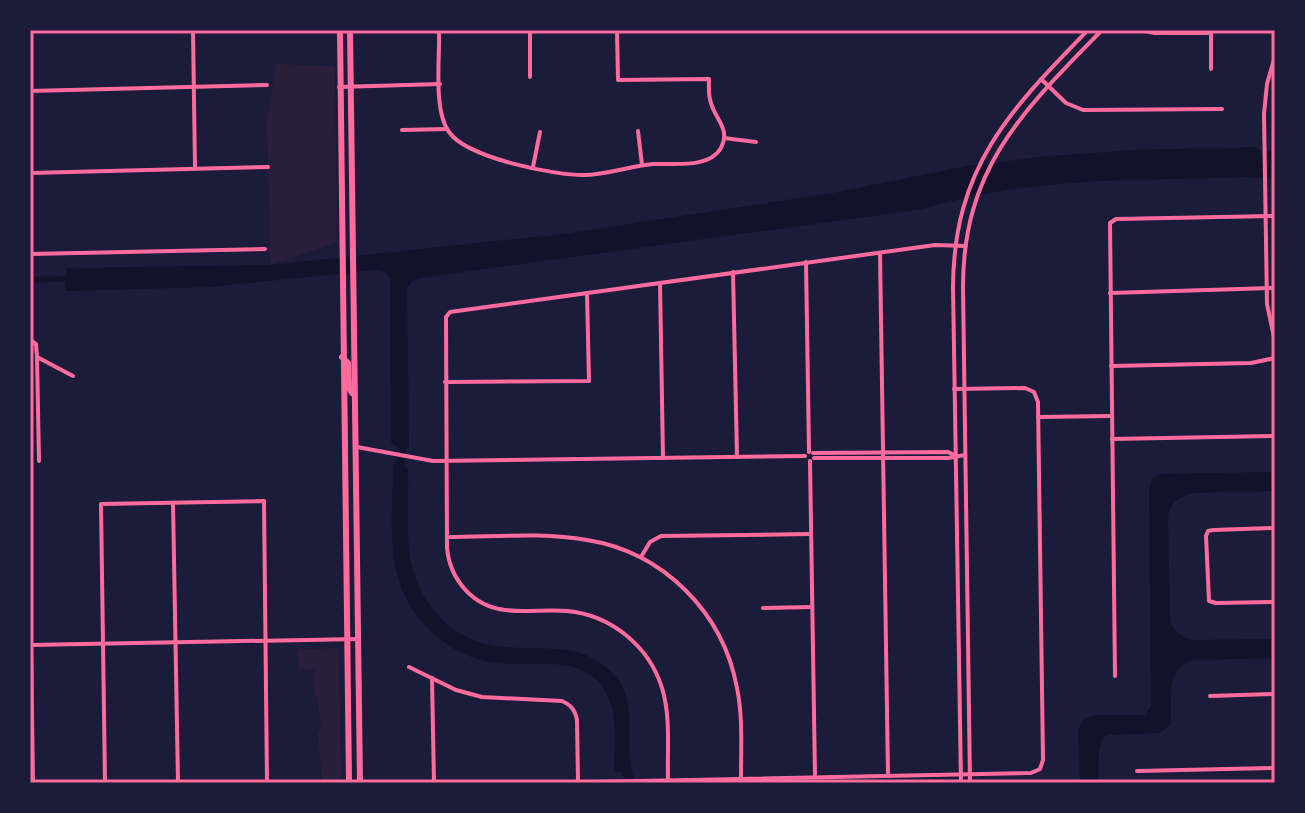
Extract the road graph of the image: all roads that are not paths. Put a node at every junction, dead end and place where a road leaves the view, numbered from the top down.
1 (193, 30) edge
2 (340, 30) edge
3 (350, 30) edge
4 (439, 30) edge
5 (530, 30) edge
6 (617, 30) edge
7 (1088, 30) edge
8 (1102, 30) edge
9 (1141, 30) edge
10 (1211, 31) edge
11 (1275, 56) edge
12 (1211, 69) dead end
13 (530, 77) dead end
14 (1041, 79) junction
15 (440, 84) junction
16 (267, 85) dead end
17 (350, 86) junction
18 (1048, 86) junction
19 (194, 87) junction
20 (339, 87) junction
21 (1275, 90) edge
22 (30, 91) edge
23 (1264, 105) junction
24 (1273, 106) edge
25 (1222, 109) dead end
26 (447, 129) junction
27 (402, 130) dead end
28 (638, 131) dead end
29 (540, 132) dead end
30 (724, 138) junction
31 (756, 142) dead end
32 (1274, 144) edge
33 (642, 165) junction
34 (268, 167) dead end
35 (533, 167) junction
36 (195, 169) junction
37 (30, 173) edge
38 (1274, 181) edge
39 (966, 199) junction
40 (973, 211) junction
41 (1266, 216) junction
42 (1275, 216) edge
43 (1275, 224) edge
44 (955, 245) junction
45 (966, 246) junction
46 (265, 249) dead end
47 (880, 253) junction
48 (30, 254) edge
49 (1275, 254) edge
50 (806, 262) junction
51 (733, 272) junction
52 (660, 283) junction
53 (1275, 288) edge
54 (1266, 289) junction
55 (587, 293) junction
56 (1110, 293) junction
57 (30, 340) edge
58 (1275, 342) edge
59 (37, 357) junction
60 (342, 357) junction
61 (1275, 358) edge
62 (1111, 366) junction
63 (73, 376) dead end
64 (445, 382) junction
65 (954, 389) junction
66 (965, 389) junction
67 (354, 395) junction
68 (343, 406) junction
69 (1111, 416) junction
70 (1038, 417) junction
71 (1275, 436) edge
72 (1112, 439) junction
73 (355, 446) junction
74 (883, 451) junction
75 (955, 455) junction
76 (965, 455) junction
77 (810, 456) junction
78 (737, 457) junction
79 (663, 458) junction
80 (884, 459) junction
81 (39, 461) dead end
82 (446, 461) junction
83 (173, 503) junction
84 (1275, 528) edge
85 (811, 534) junction
86 (447, 537) junction
87 (641, 557) junction
88 (30, 581) edge
89 (1275, 602) edge
90 (812, 607) junction
91 (763, 608) dead end
92 (968, 622) junction
93 (959, 623) junction
94 (347, 639) junction
95 (358, 639) junction
96 (265, 640) junction
97 (103, 643) junction
98 (176, 643) junction
99 (30, 645) edge
100 (409, 667) dead end
101 (1115, 676) dead end
102 (432, 678) junction
103 (1275, 694) edge
104 (1210, 696) dead end
105 (1275, 768) edge
106 (1137, 771) dead end
107 (961, 774) junction
108 (970, 774) junction
109 (888, 776) junction
110 (815, 777) junction
111 (741, 779) junction
112 (668, 780) junction
113 (624, 781) edge
114 (578, 782) edge
115 (33, 783) edge
116 (105, 783) edge
117 (178, 783) edge
118 (267, 783) edge
119 (349, 783) edge
120 (360, 783) edge
121 (434, 783) edge
122 (539, 783) edge
123 (961, 783) edge
124 (970, 783) edge

1 - 19 street
2 - 20 main road
3 - 17 main road
4 - 15 street
5 - 13 street
6 - 30 street
7 - 14 street
8 - 18 street
9 - 10 street
10 - 12 street
11 - 23 street
14 - 18 street
14 - 39 street
15 - 17 street
15 - 26 street
16 - 19 street
17 - 20 street
17 - 67 main road
18 - 25 street
18 - 40 street
19 - 22 street
19 - 36 street
20 - 60 main road
21 - 24 street
23 - 24 street
23 - 41 street
24 - 32 street
26 - 27 street
26 - 35 street
28 - 33 street
29 - 35 street
30 - 31 street
30 - 33 street
32 - 38 street
33 - 35 street
34 - 36 street
36 - 37 street
38 - 42 street
39 - 40 street
39 - 44 street
40 - 45 street
41 - 42 street
41 - 54 street
41 - 56 street
42 - 43 street
43 - 49 street
44 - 45 street
44 - 47 street
44 - 65 street
45 - 66 street
46 - 48 street
47 - 50 street
47 - 74 street
50 - 51 street
50 - 77 street
51 - 52 street
51 - 78 street
52 - 55 street
52 - 79 street
53 - 54 street
54 - 56 street
54 - 58 street
55 - 64 street
55 - 64 street
56 - 62 street
57 - 59 street
59 - 63 street
59 - 81 street
60 - 67 main road
60 - 68 main road
61 - 62 street
62 - 69 street
64 - 82 street
65 - 66 street
65 - 75 street
66 - 70 street
66 - 76 street
67 - 73 main road
68 - 73 main road
68 - 94 main road
69 - 70 street
69 - 72 street
70 - 108 street
71 - 72 street
72 - 101 street
73 - 82 street
73 - 95 main road
74 - 75 street
74 - 77 street
74 - 80 street
75 - 76 street
75 - 80 street
75 - 93 street
76 - 92 street
77 - 78 street
77 - 80 street
77 - 85 street
78 - 79 street
79 - 82 street
80 - 109 street
82 - 86 street
83 - 96 street
83 - 97 street
83 - 98 street
84 - 89 street
85 - 87 street
85 - 90 street
86 - 87 street
86 - 112 street
87 - 111 street
88 - 99 street
90 - 91 street
90 - 110 street
92 - 93 street
92 - 108 street
93 - 107 street
94 - 95 street
94 - 96 street
94 - 119 main road
95 - 120 main road
96 - 98 street
96 - 118 street
97 - 98 street
97 - 99 street
97 - 116 street
98 - 117 street
99 - 115 street
100 - 102 street
102 - 114 street
102 - 121 street
103 - 104 street
105 - 106 street
107 - 108 street
107 - 109 street
107 - 123 street
108 - 124 street
109 - 110 street
110 - 111 street
111 - 112 street
112 - 113 street
113 - 114 street
114 - 122 street

